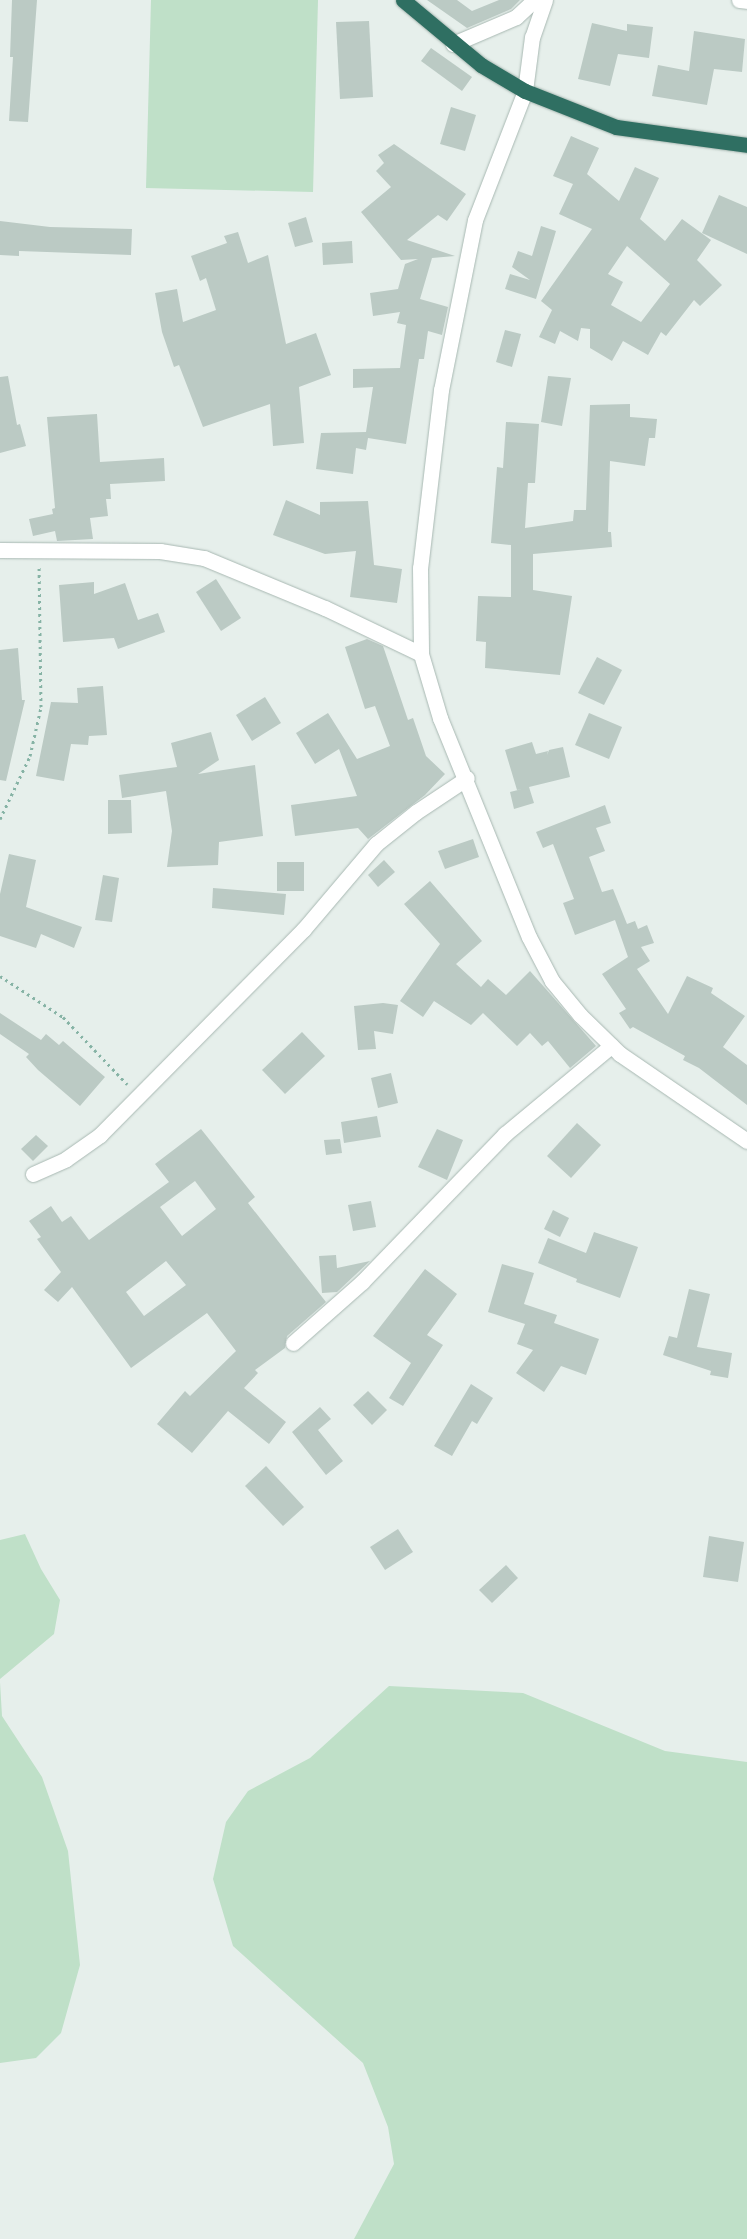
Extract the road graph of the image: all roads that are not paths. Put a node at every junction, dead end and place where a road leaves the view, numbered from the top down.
1 (403, 0) edge
2 (534, 0) edge
3 (545, 0) edge
4 (739, 0) edge
5 (747, 1) edge
6 (453, 44) junction
7 (525, 91) junction
8 (747, 145) edge
9 (0, 550) edge
10 (421, 654) junction
11 (467, 778) junction
12 (611, 1046) junction
13 (747, 1141) edge
14 (33, 1174) dead end
15 (293, 1343) dead end

1 - 6 highway
2 - 6 street
3 - 7 street
4 - 5 street
6 - 7 highway
7 - 8 highway
7 - 10 street
9 - 10 street
10 - 11 street
11 - 12 street
11 - 14 street
12 - 13 street
12 - 15 street

